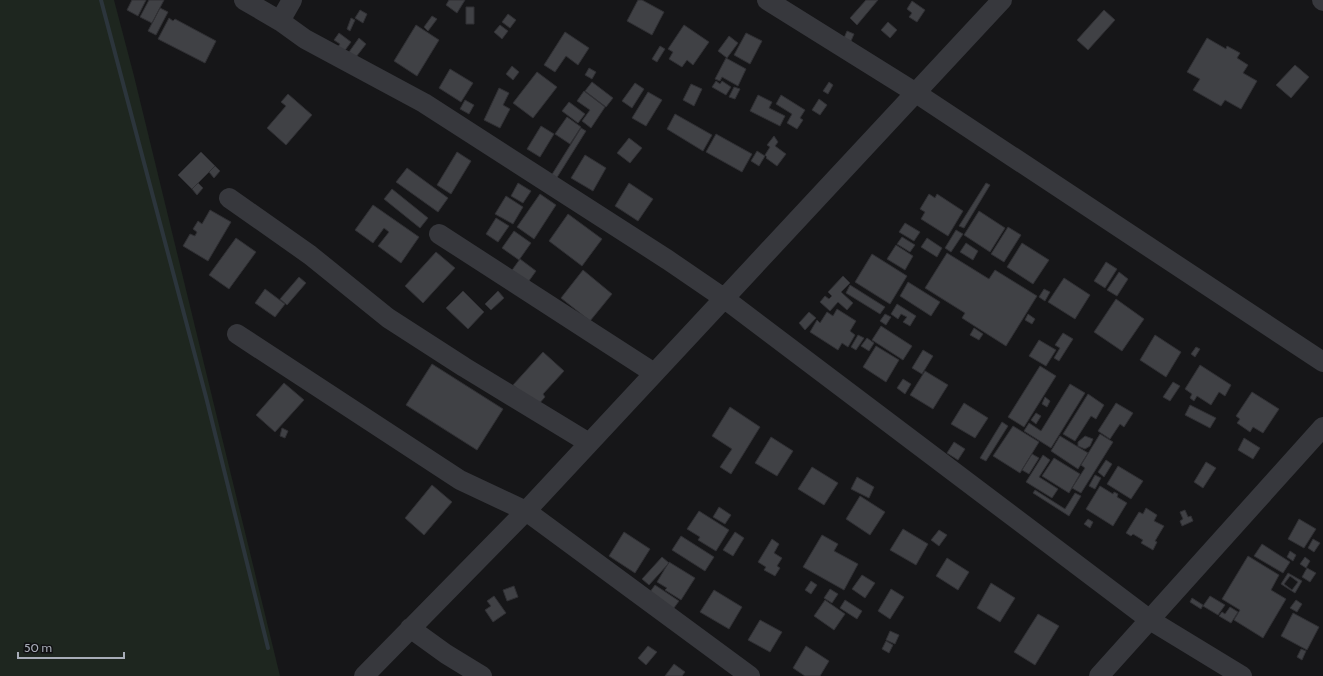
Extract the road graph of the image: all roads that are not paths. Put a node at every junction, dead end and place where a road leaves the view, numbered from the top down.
1 (244, 0) edge
2 (292, 0) edge
3 (767, 0) edge
4 (1002, 0) edge
5 (280, 21) junction
6 (916, 93) junction
7 (229, 198) dead end
8 (439, 234) dead end
9 (725, 299) junction
10 (237, 334) dead end
11 (1323, 362) edge
12 (654, 373) junction
13 (1323, 427) edge
14 (589, 443) junction
15 (526, 511) junction
16 (1150, 620) junction
17 (410, 628) junction
18 (364, 676) edge
19 (482, 676) edge
20 (750, 676) edge
21 (1099, 676) edge
22 (1242, 676) edge

1 - 5 street
2 - 5 street
3 - 6 street
4 - 6 street
5 - 9 street
6 - 9 street
6 - 11 street
7 - 14 street
8 - 12 street
9 - 12 street
9 - 16 street
10 - 15 street
12 - 14 street
13 - 16 street
14 - 15 street
15 - 17 street
15 - 20 street
16 - 21 street
16 - 22 street
17 - 18 street
17 - 19 street

